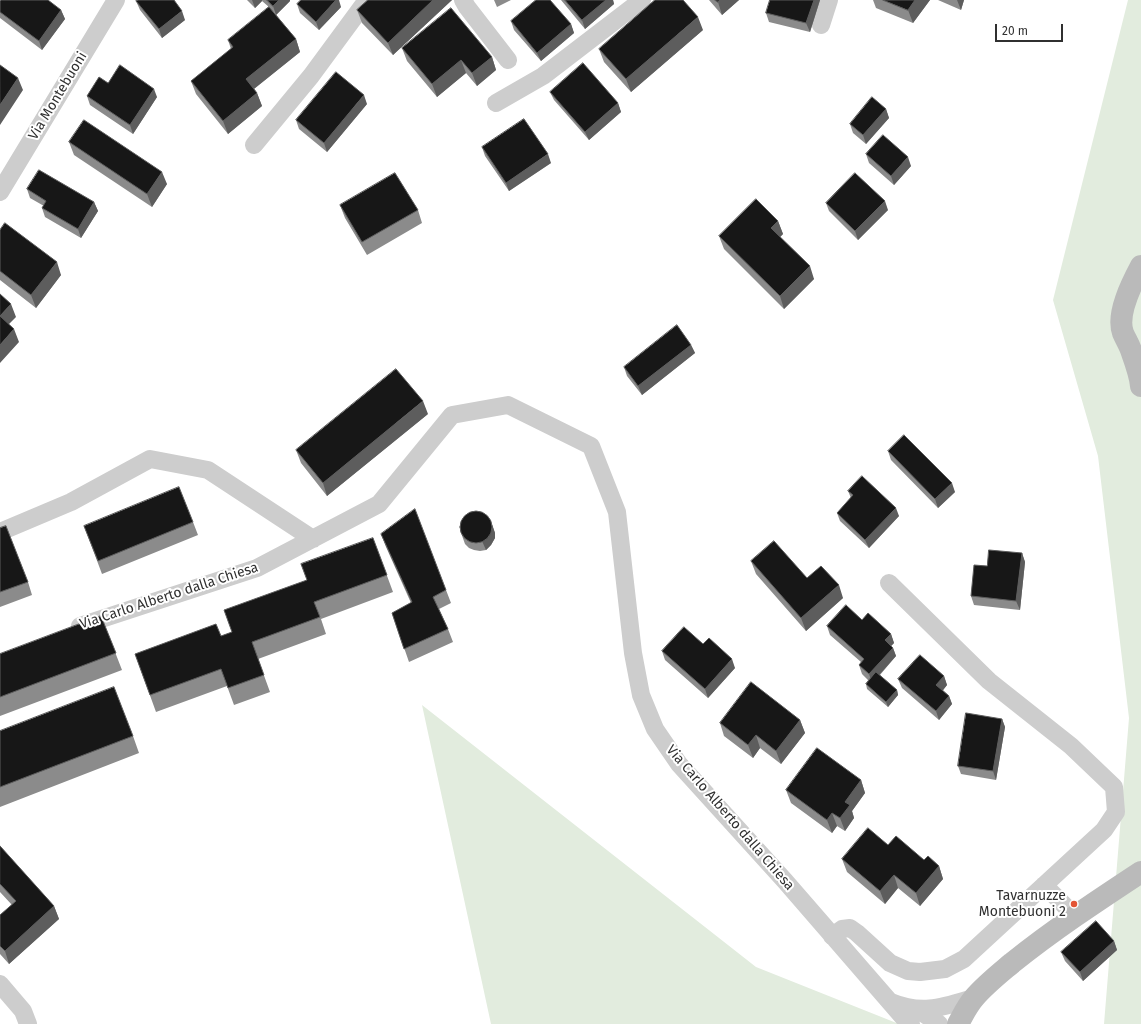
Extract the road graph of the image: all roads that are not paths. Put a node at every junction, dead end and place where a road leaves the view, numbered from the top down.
1 (116, 0) edge
2 (367, 0) edge
3 (463, 0) edge
4 (642, 0) edge
5 (829, 0) edge
6 (821, 25) dead end
7 (508, 60) dead end
8 (496, 103) dead end
9 (254, 145) dead end
10 (0, 192) edge
11 (1141, 266) edge
12 (1141, 386) edge
13 (0, 532) edge
14 (313, 539) junction
15 (889, 583) dead end
16 (66, 630) edge
17 (1141, 872) edge
18 (1044, 886) junction
19 (1075, 916) junction
20 (832, 936) junction
21 (0, 984) edge
22 (973, 998) junction
23 (909, 1019) edge
24 (28, 1024) edge
25 (939, 1024) edge
26 (958, 1024) edge

1 - 10 street, Via Montebuoni
2 - 9 street
3 - 7 street
4 - 8 street
5 - 6 street
11 - 12 main road
13 - 14 street
14 - 16 street, Via Carlo Alberto dalla Chiesa
14 - 20 street, Via Carlo Alberto dalla Chiesa
15 - 18 street
17 - 19 main road
18 - 19 street
18 - 20 street
19 - 22 main road
20 - 23 street, Via Carlo Alberto dalla Chiesa
21 - 24 street
22 - 23 street, Via Carlo Alberto dalla Chiesa
22 - 26 main road
23 - 25 street, Via Carlo Alberto dalla Chiesa

